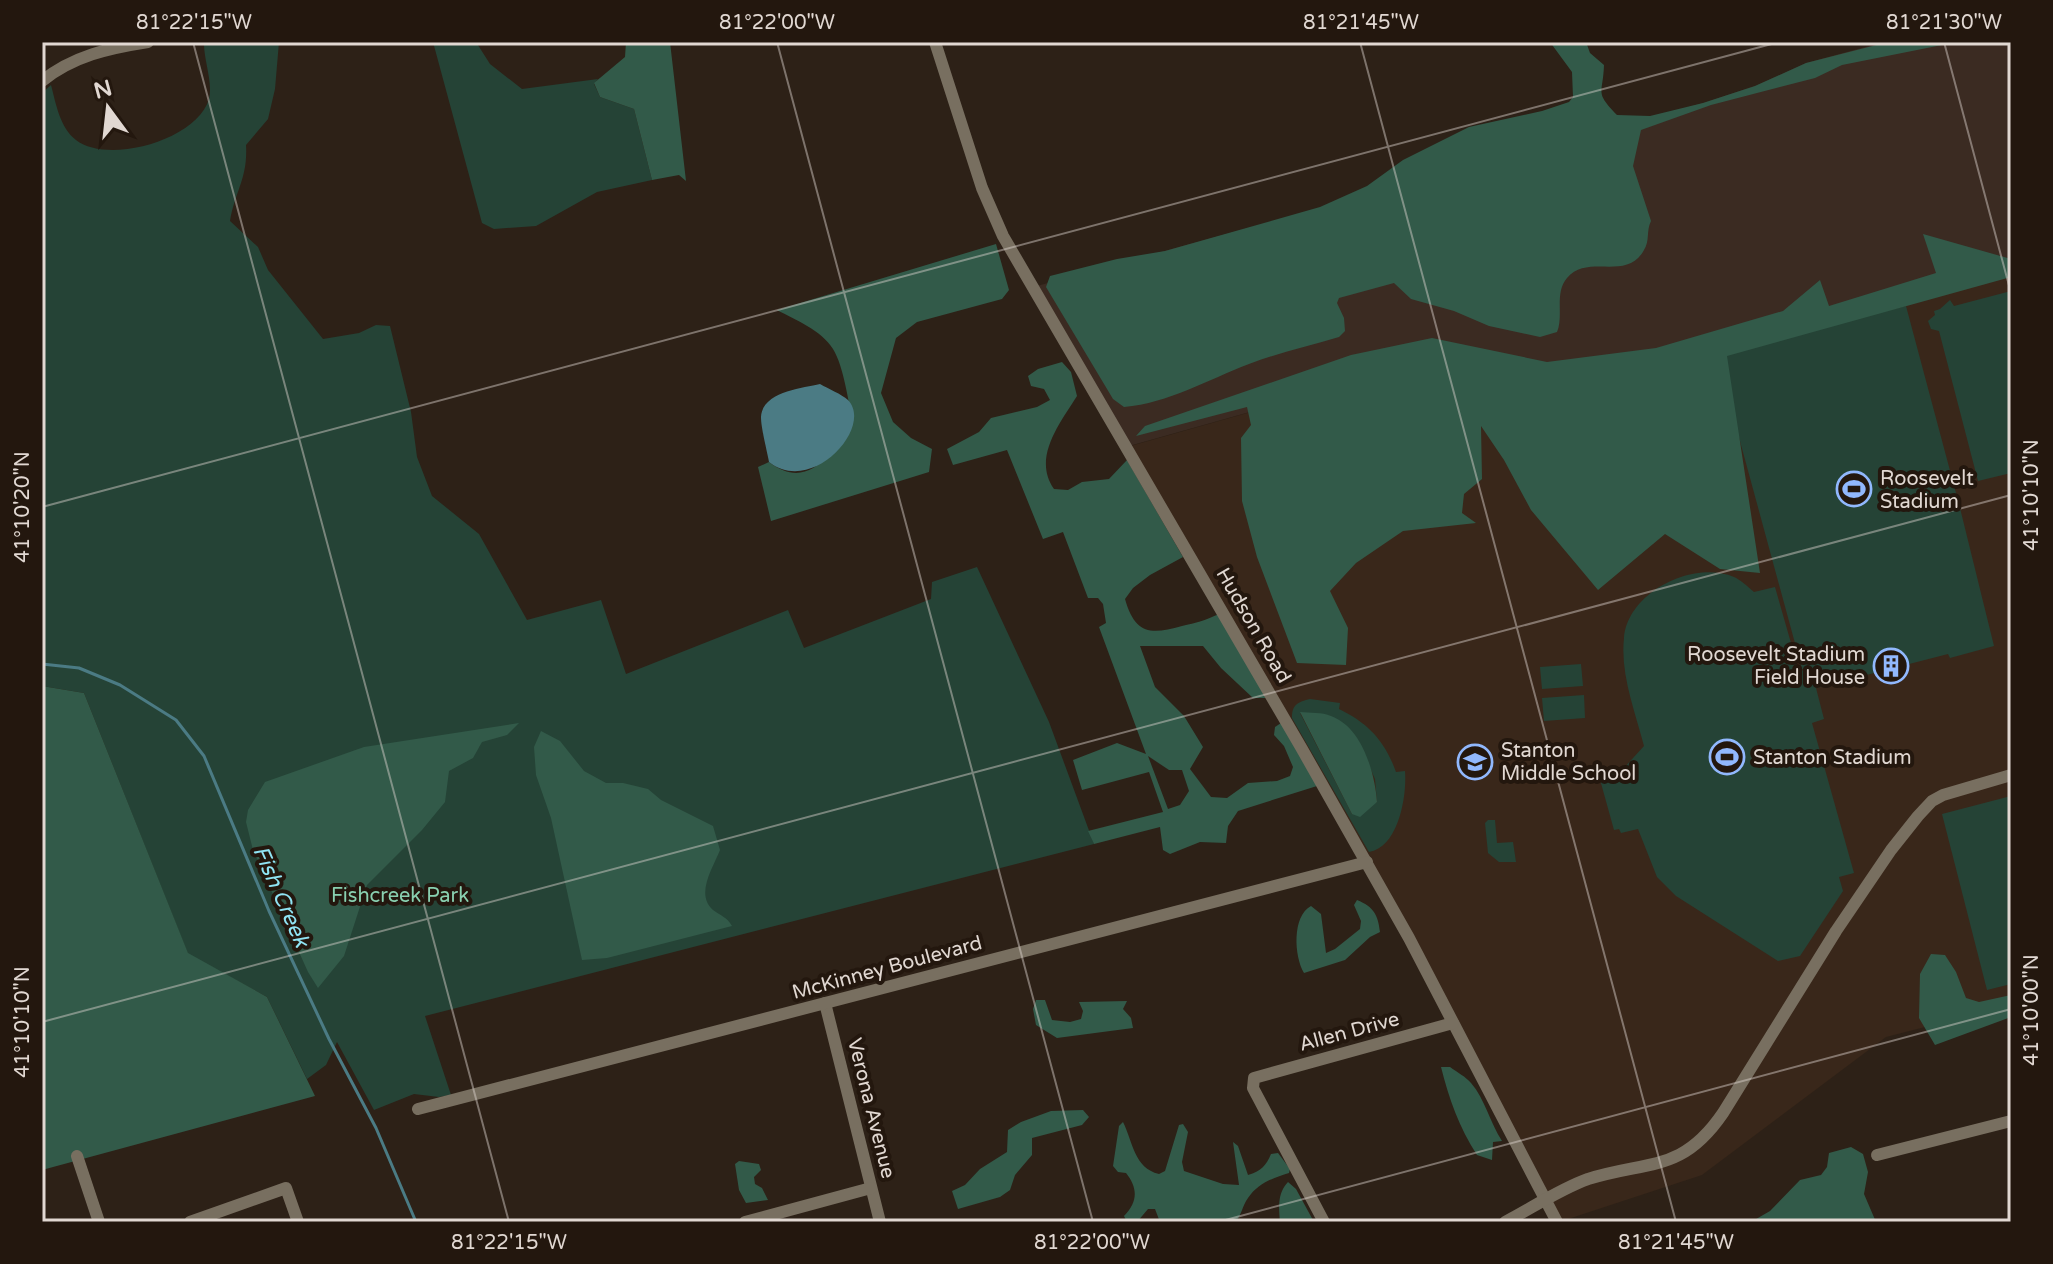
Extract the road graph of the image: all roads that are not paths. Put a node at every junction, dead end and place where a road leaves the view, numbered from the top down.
1 (148, 42) edge
2 (935, 42) edge
3 (42, 81) edge
4 (2011, 775) edge
5 (1367, 862) junction
6 (825, 1003) junction
7 (1453, 1023) junction
8 (418, 1109) dead end
9 (2011, 1121) edge
10 (1877, 1155) dead end
11 (77, 1156) dead end
12 (871, 1188) junction
13 (1545, 1201) junction
14 (99, 1222) edge
15 (190, 1222) edge
16 (298, 1222) edge
17 (745, 1222) edge
18 (880, 1222) edge
19 (1324, 1222) edge
20 (1505, 1222) edge
21 (1557, 1222) edge

1 - 3 street
2 - 5 street, Hudson Road
4 - 13 street
5 - 6 street, McKinney Boulevard
5 - 7 street, Hudson Road
6 - 8 street, McKinney Boulevard
6 - 12 street, Verona Avenue
7 - 13 street, Hudson Road
7 - 19 street, Allen Drive
9 - 10 street
11 - 14 street
12 - 17 street
12 - 18 street, Verona Avenue
13 - 20 street
13 - 21 street, Hudson Road
15 - 16 street

